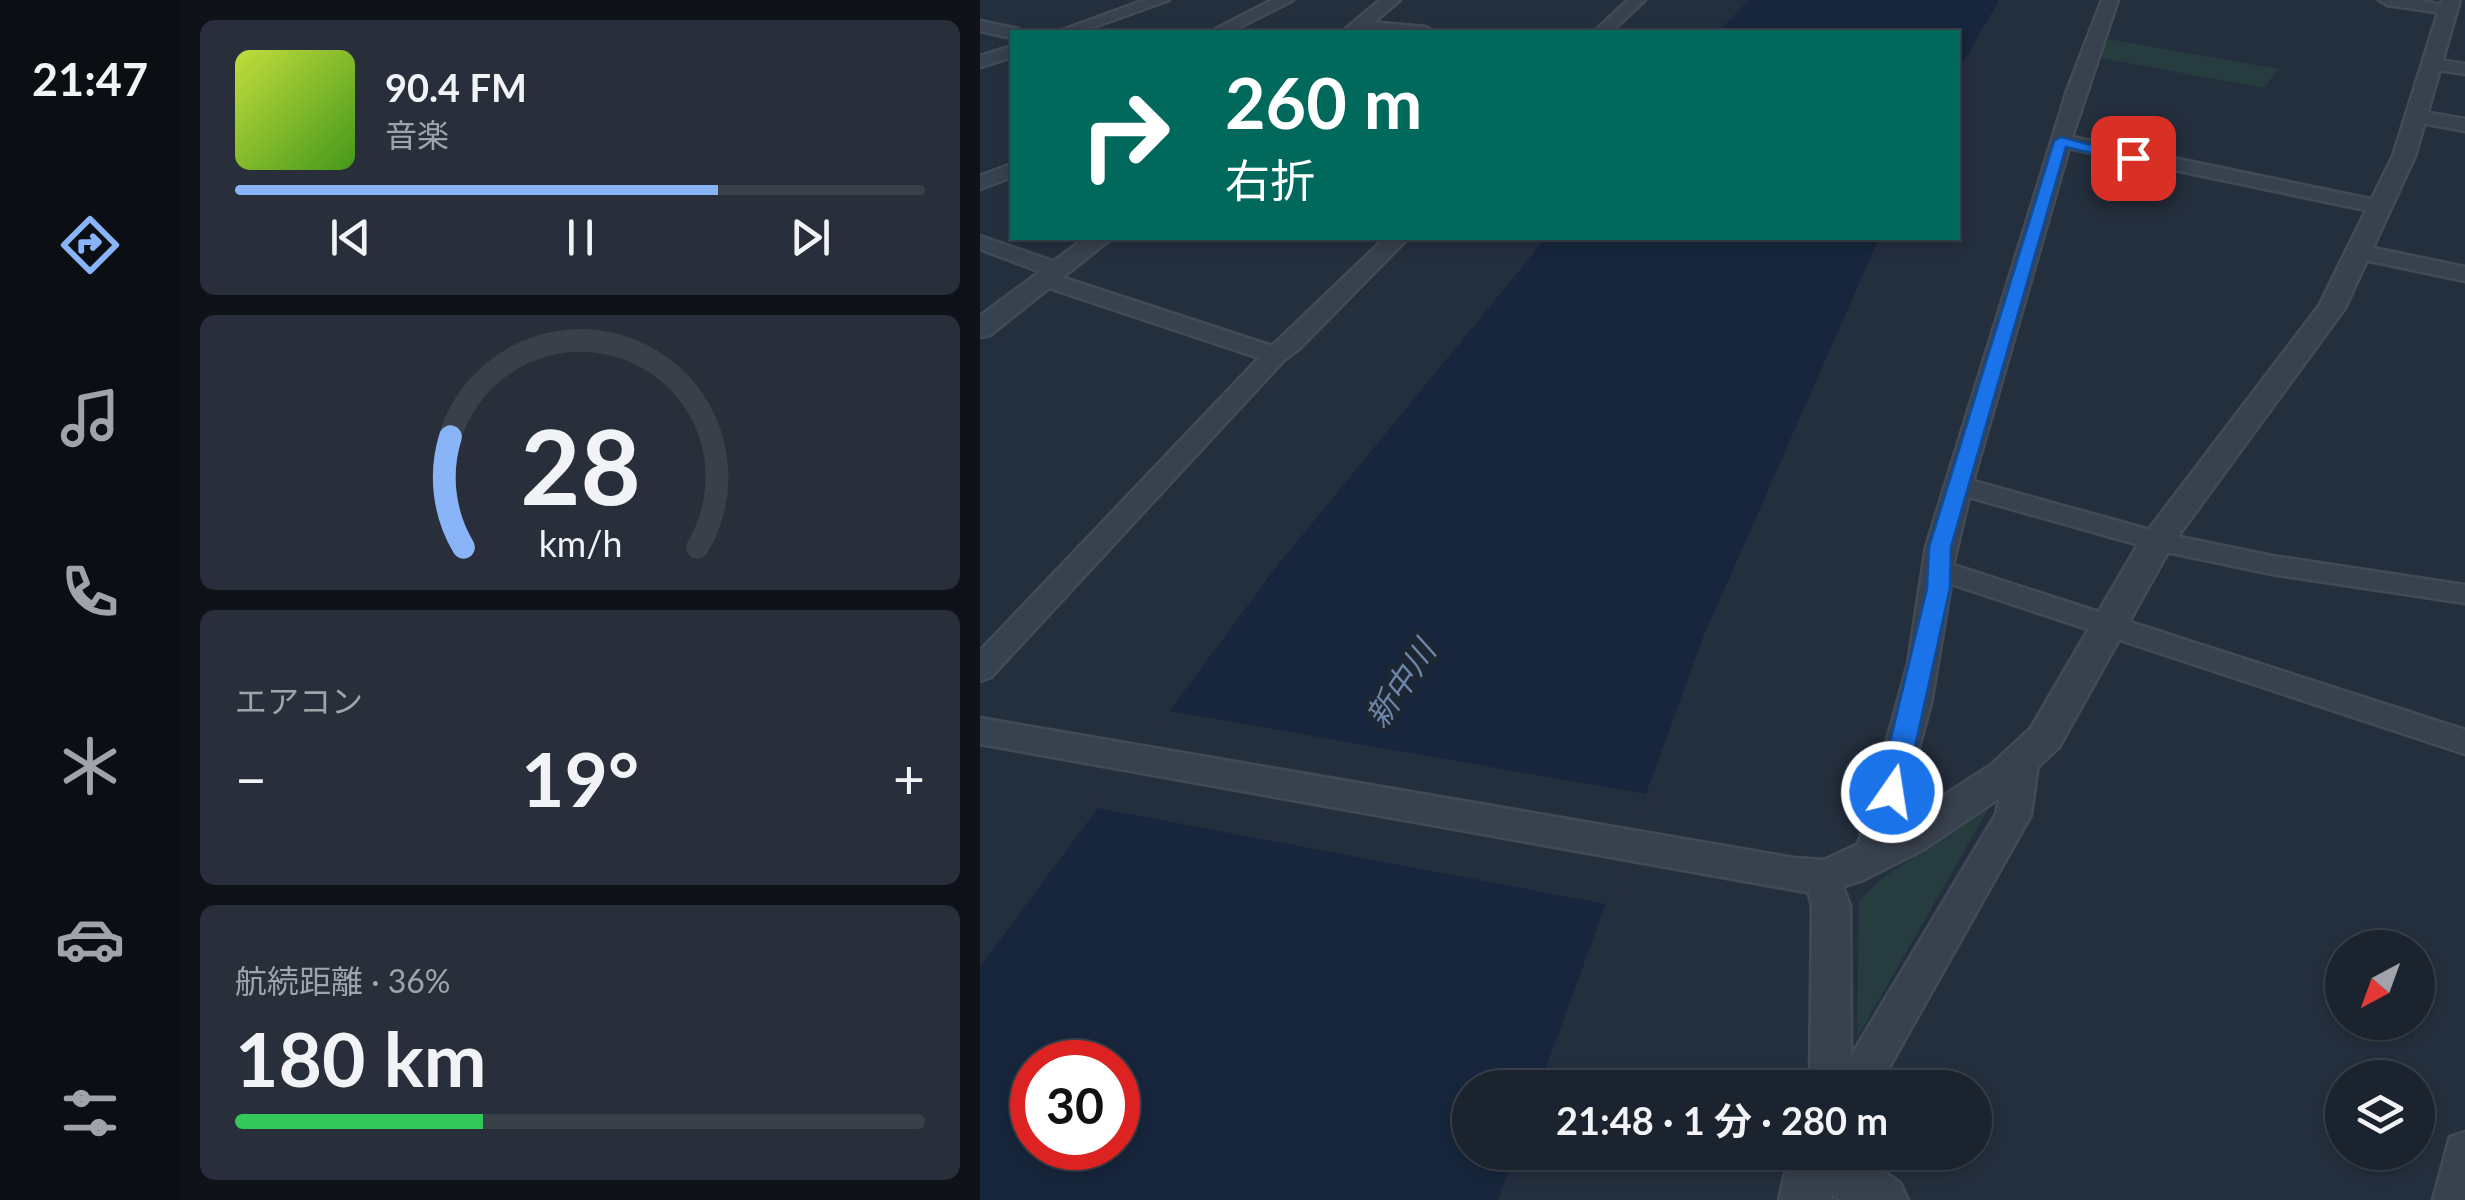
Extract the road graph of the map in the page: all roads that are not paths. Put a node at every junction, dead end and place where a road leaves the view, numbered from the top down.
1 (1162, 0) edge
2 (1285, 0) edge
3 (1391, 0) edge
4 (1638, 0) edge
5 (2110, 0) edge
6 (2387, 0) edge
7 (2455, 3) edge
8 (980, 26) edge
9 (1355, 29) edge
10 (1072, 30) edge
11 (1222, 30) edge
12 (1604, 30) edge
13 (1010, 33) edge
14 (1010, 52) edge
15 (980, 62) edge
16 (2432, 64) junction
17 (2465, 69) edge
18 (2418, 116) junction
19 (2465, 125) edge
20 (2061, 141) junction
21 (1010, 171) edge
22 (980, 183) edge
23 (2380, 207) junction
24 (1097, 240) edge
25 (1394, 240) edge
26 (980, 242) edge
27 (2359, 252) junction
28 (2465, 274) edge
29 (1053, 275) junction
30 (980, 329) edge
31 (1275, 354) junction
32 (1958, 486) junction
33 (2157, 541) junction
34 (1938, 570) junction
35 (2465, 594) edge
36 (2107, 623) junction
37 (980, 670) edge
38 (980, 731) edge
39 (2465, 742) edge
40 (2021, 764) junction
41 (1872, 856) junction
42 (1823, 877) junction
43 (1831, 1070) edge
44 (1864, 1070) edge
45 (2465, 1151) edge
46 (1812, 1170) edge
47 (1839, 1170) edge
48 (1806, 1200) edge
49 (1882, 1200) edge
50 (2455, 1200) edge

1 - 10 street
2 - 11 street
3 - 9 street
4 - 12 street
5 - 20 street
6 - 7 street
7 - 16 street
8 - 13 street
14 - 15 street
16 - 17 street
16 - 18 street
18 - 19 street
18 - 23 street
20 - 23 street
20 - 32 street
21 - 22 street
23 - 27 street
24 - 29 street
25 - 31 street
26 - 29 street
27 - 28 street
27 - 33 street
29 - 30 street
29 - 31 street
31 - 37 street
32 - 33 street
32 - 34 street
33 - 35 street
33 - 36 street
34 - 36 street
34 - 41 street
36 - 39 street
36 - 40 street
38 - 42 street
40 - 41 street
40 - 44 street
41 - 42 street
42 - 43 street
45 - 50 street
46 - 48 street
47 - 49 street

